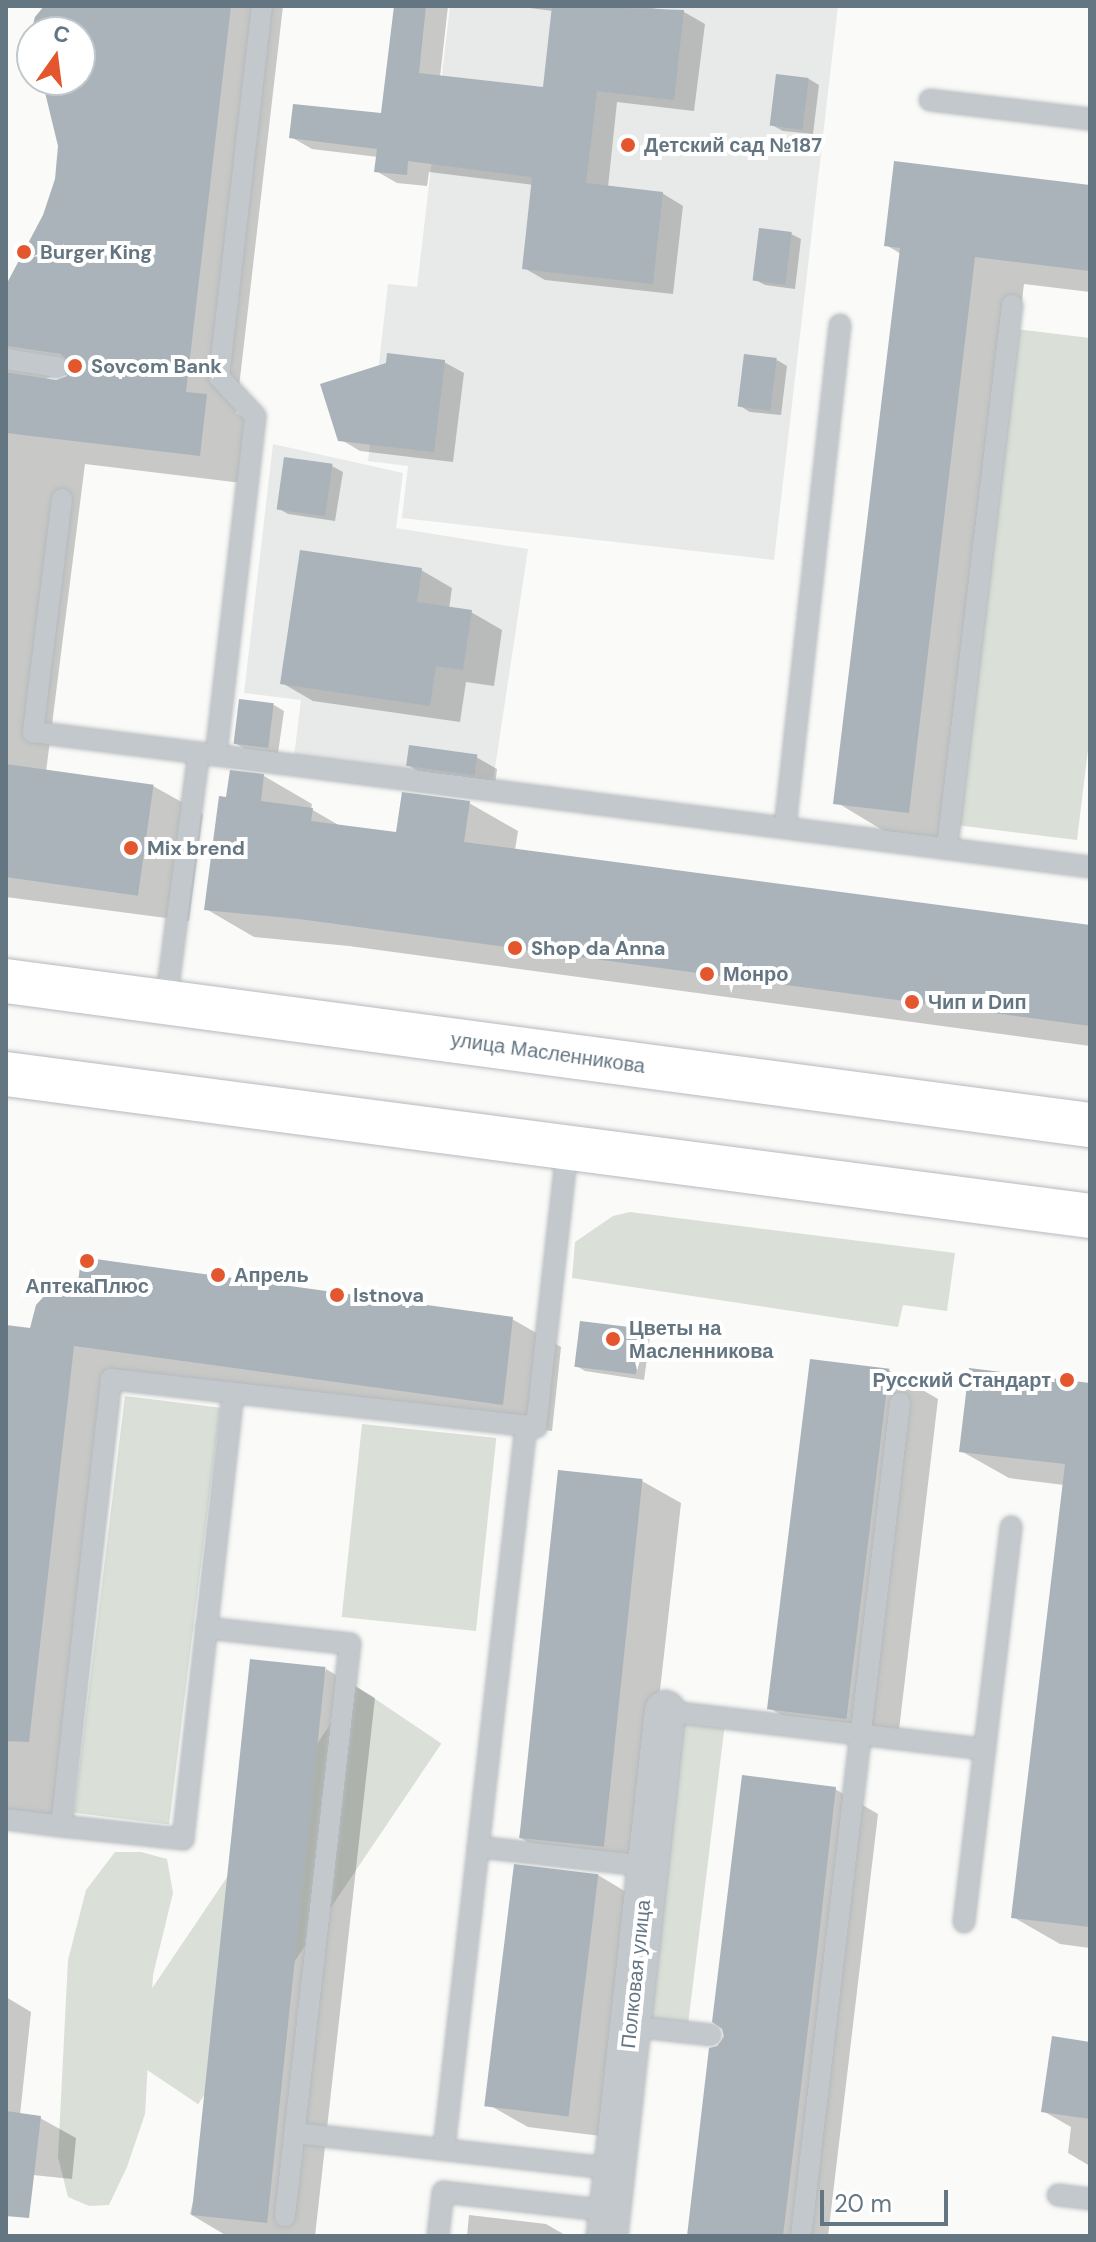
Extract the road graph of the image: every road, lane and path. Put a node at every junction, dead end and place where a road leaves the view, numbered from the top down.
1 (262, 6) edge
2 (930, 100) dead end
3 (1090, 119) edge
4 (1012, 305) dead end
5 (840, 325) dead end
6 (6, 359) edge
7 (57, 367) dead end
8 (62, 499) dead end
9 (208, 754) junction
10 (785, 828) junction
11 (947, 848) junction
12 (1090, 867) edge
13 (6, 981) edge
14 (166, 1002) junction
15 (6, 1074) edge
16 (1090, 1125) edge
17 (567, 1149) junction
18 (1090, 1216) edge
19 (233, 1393) junction
20 (900, 1403) dead end
21 (526, 1426) junction
22 (1011, 1527) dead end
23 (206, 1628) junction
24 (665, 1711) joint
25 (861, 1734) junction
26 (985, 1749) junction
27 (6, 1819) edge
28 (61, 1826) junction
29 (478, 1847) junction
30 (648, 1866) junction
31 (964, 1922) dead end
32 (630, 2026) junction
33 (711, 2035) dead end
34 (295, 2133) junction
35 (444, 2149) junction
36 (615, 2169) junction
37 (1058, 2195) dead end
38 (1090, 2199) edge
39 (285, 2216) dead end
40 (609, 2223) edge
41 (438, 2236) edge
42 (801, 2236) edge

1 - 9 lane
2 - 3 lane
4 - 11 lane
5 - 10 lane
6 - 7 lane
8 - 9 lane
9 - 10 lane
9 - 14 lane
10 - 11 lane
11 - 12 lane
13 - 14 main road, улица Масленникова
14 - 16 main road, улица Масленникова
15 - 17 main road
17 - 18 main road
17 - 21 lane
19 - 21 lane
19 - 23 lane
19 - 28 lane
20 - 25 lane
21 - 29 lane
22 - 26 lane
23 - 28 lane
23 - 34 lane
24 - 25 lane
24 - 30 street, Полковая улица
25 - 26 lane
25 - 42 lane
26 - 31 lane
27 - 28 lane
29 - 30 lane
29 - 35 lane
30 - 32 street, Полковая улица
32 - 33 lane
32 - 36 street, Полковая улица
34 - 35 lane
34 - 39 lane
35 - 36 lane
36 - 40 street, Полковая улица
37 - 38 lane
40 - 41 lane

